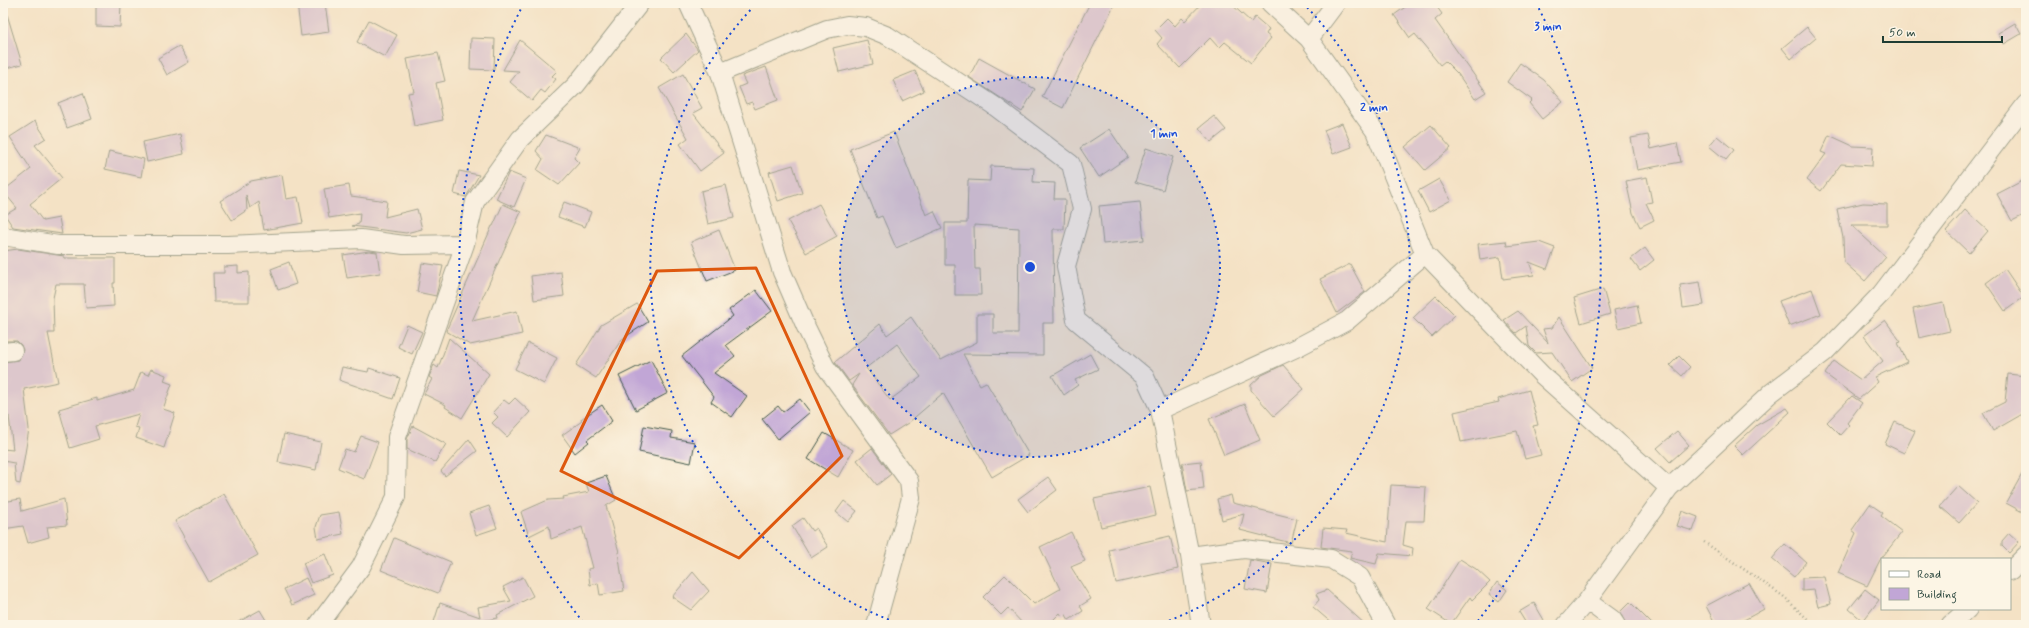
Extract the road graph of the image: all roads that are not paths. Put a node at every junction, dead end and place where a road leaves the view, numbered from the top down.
1 (640, 3) edge
2 (688, 3) edge
3 (1270, 3) edge
4 (1336, 3) edge
5 (1309, 40) junction
6 (720, 73) junction
7 (2026, 104) edge
8 (3, 236) edge
9 (464, 244) junction
10 (1425, 254) junction
11 (1160, 410) junction
12 (1669, 488) junction
13 (2026, 555) edge
14 (1190, 556) junction
15 (2011, 570) edge
16 (1587, 601) junction
17 (1967, 610) edge
18 (318, 625) edge
19 (876, 625) edge
20 (1201, 625) edge
21 (1386, 625) edge
22 (1566, 625) edge
23 (1616, 625) edge
24 (1950, 625) edge

1 - 9 street
2 - 6 street
3 - 5 street
4 - 5 street
5 - 10 street
6 - 11 street
6 - 19 street
7 - 12 street
8 - 9 street
9 - 18 street
10 - 11 street
10 - 12 street
11 - 14 street
12 - 16 street
13 - 15 street
14 - 20 street
14 - 21 street
16 - 22 street
16 - 23 street
17 - 24 street

